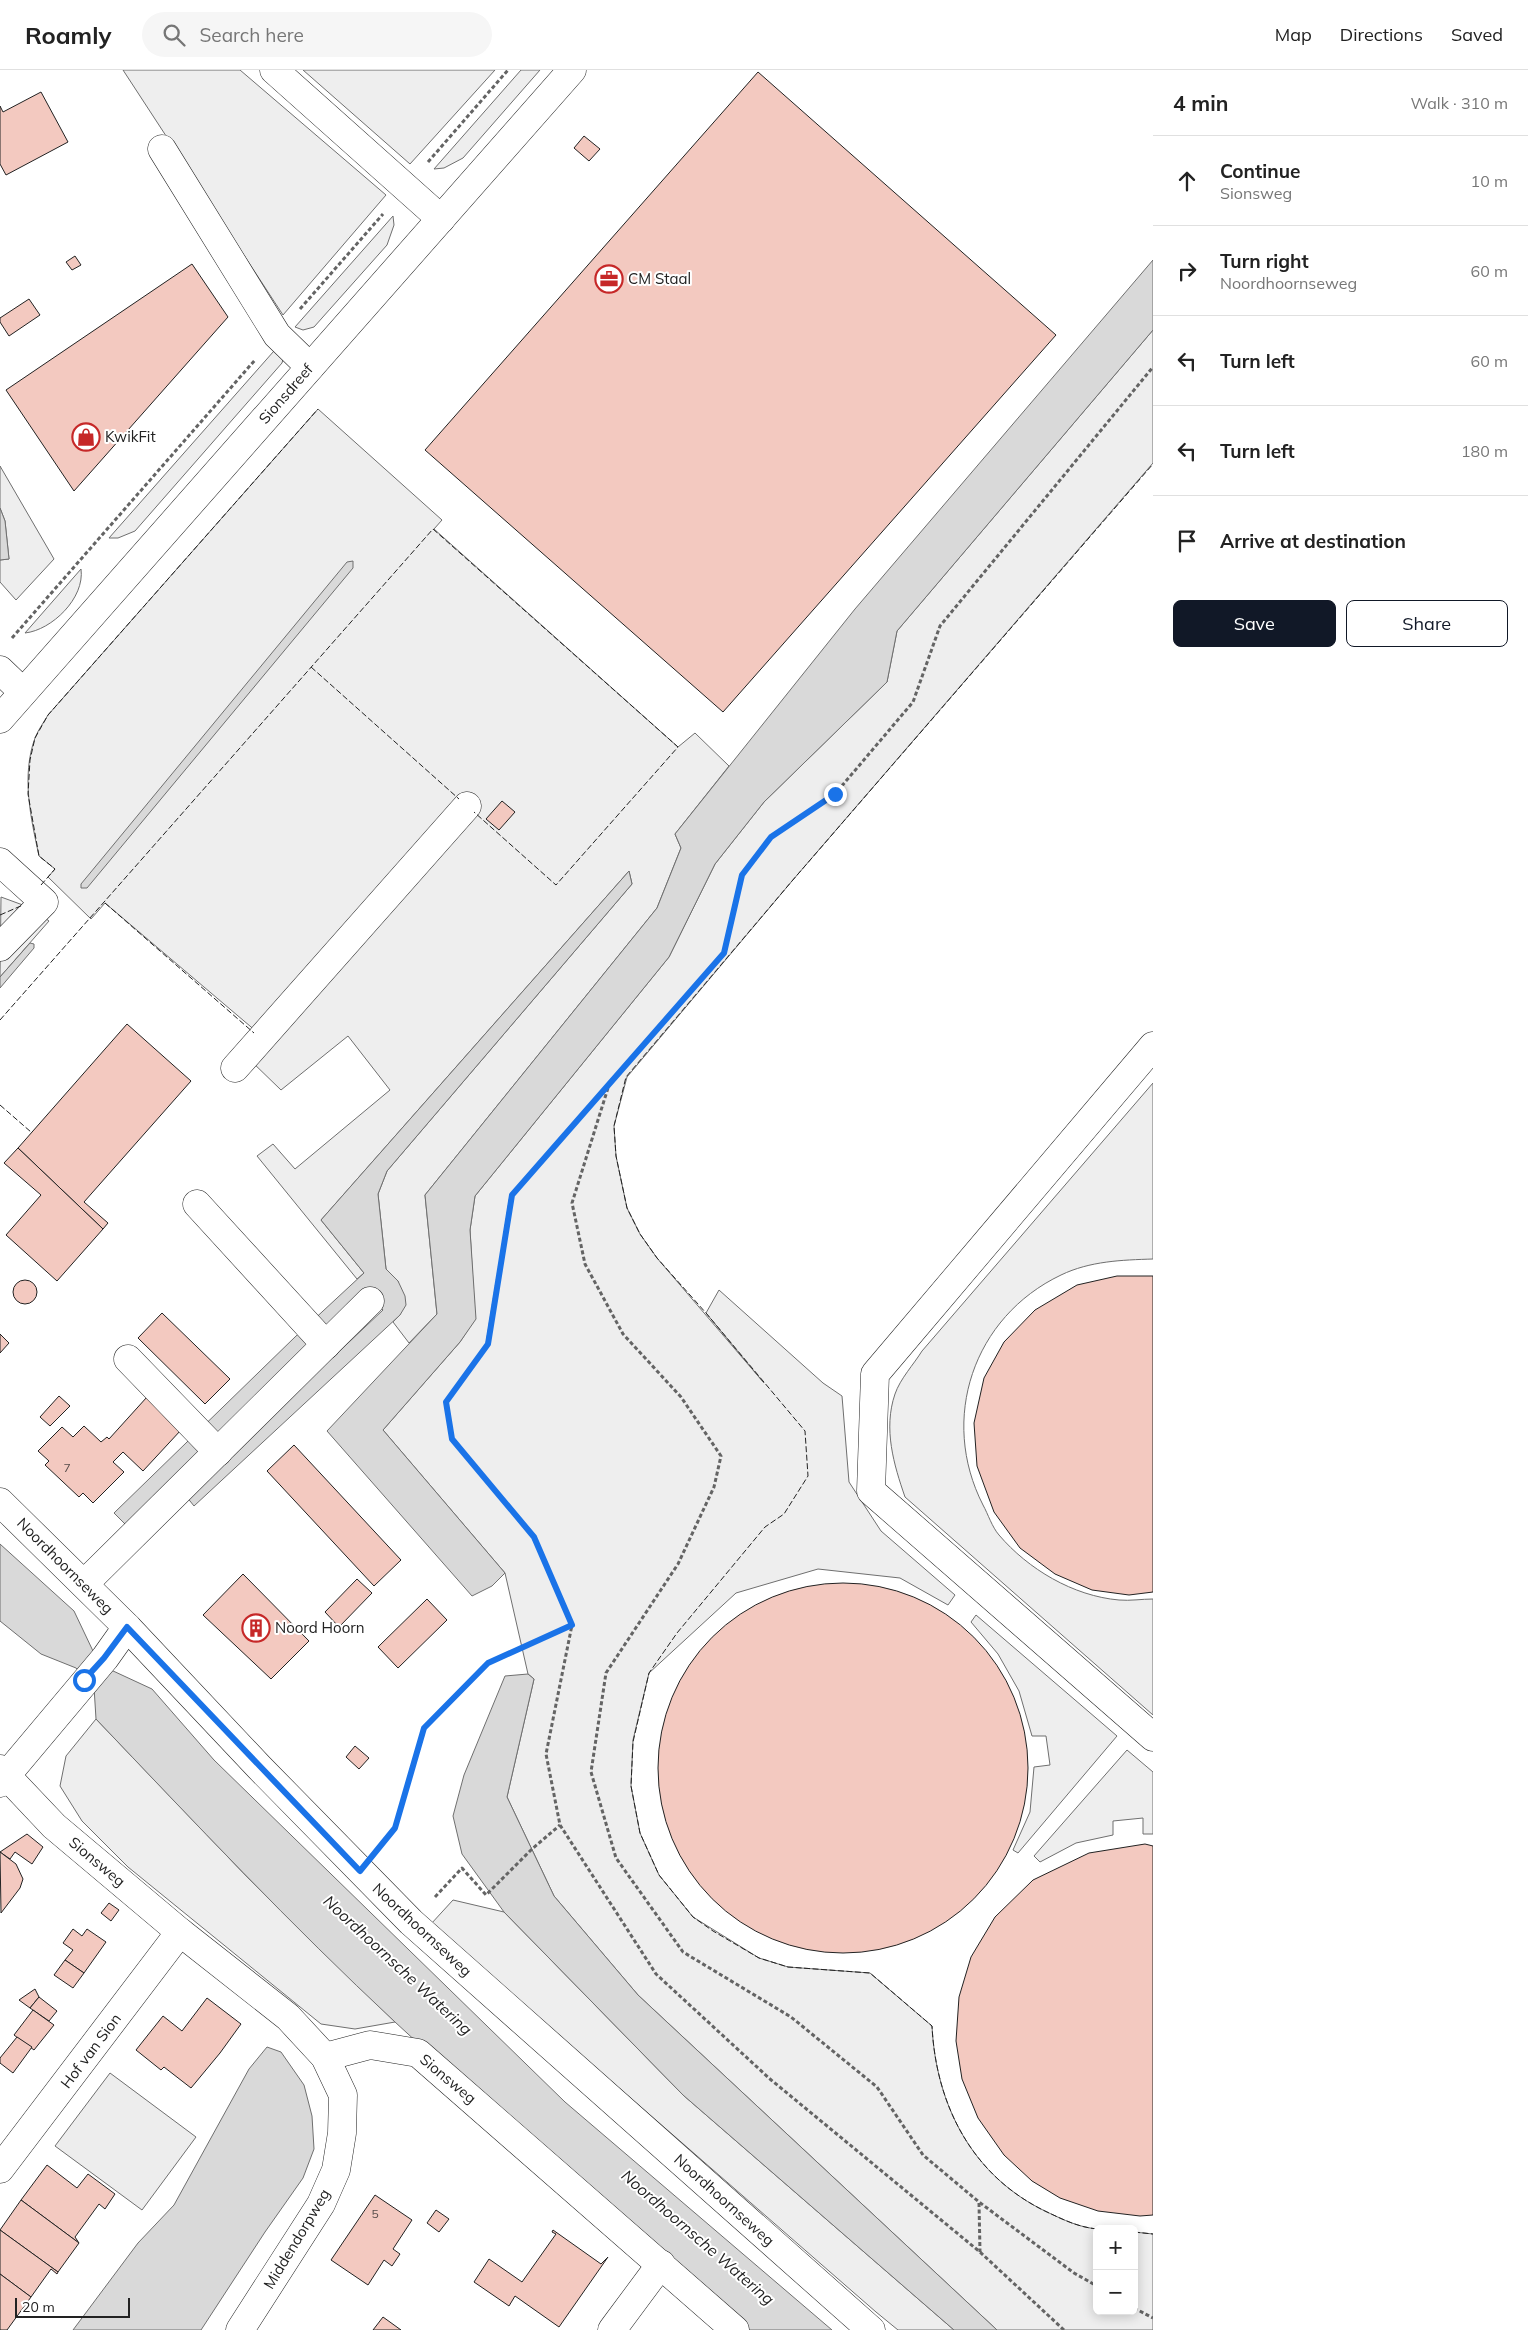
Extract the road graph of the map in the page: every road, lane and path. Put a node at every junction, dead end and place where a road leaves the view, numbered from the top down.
1 (274, 70) edge
2 (572, 70) edge
3 (162, 149) dead end
4 (441, 219) junction
5 (310, 367) junction
6 (1153, 367) edge
7 (0, 670) edge
8 (23, 692) junction
9 (0, 719) edge
10 (467, 806) dead end
11 (0, 862) edge
12 (0, 947) edge
13 (1153, 1046) edge
14 (235, 1068) dead end
15 (608, 1085) junction
16 (197, 1204) dead end
17 (370, 1301) dead end
18 (318, 1336) junction
19 (128, 1359) dead end
20 (216, 1450) junction
21 (0, 1502) edge
22 (84, 1584) junction
23 (572, 1625) junction
24 (127, 1627) junction
25 (1153, 1738) edge
26 (2, 1775) edge
27 (560, 1825) junction
28 (462, 1868) dead end
29 (360, 1871) junction
30 (180, 1932) junction
31 (325, 2057) junction
32 (0, 2169) edge
33 (979, 2202) junction
34 (980, 2252) junction
35 (661, 2264) junction
36 (1093, 2284) edge
37 (1138, 2310) edge
38 (1153, 2318) edge
39 (240, 2330) edge
40 (612, 2330) edge
41 (735, 2330) edge
42 (871, 2330) edge
43 (1064, 2330) edge

1 - 4 street
2 - 4 street, Sionsdreef
3 - 5 street
4 - 5 street, Sionsdreef
5 - 8 street, Sionsdreef
6 - 15 path
7 - 8 street
8 - 9 street, Sionsdreef
10 - 14 street
11 - 12 street
13 - 25 street
15 - 23 path
15 - 33 path
16 - 18 street
17 - 18 street
18 - 20 street
19 - 20 street
20 - 22 street
21 - 22 street, Noordhoornseweg
22 - 24 street, Noordhoornseweg
23 - 27 path
23 - 29 path
24 - 26 street, Sionsweg
24 - 29 street, Noordhoornseweg
26 - 30 street, Sionsweg
27 - 28 path
27 - 34 path
29 - 42 street, Noordhoornseweg
30 - 31 street, Sionsweg
30 - 32 street, Hof van Sion
31 - 35 street, Sionsweg
31 - 39 street, Middendorpweg
33 - 34 path
33 - 36 path
34 - 43 path
35 - 40 street
35 - 41 street, Sionsweg
37 - 38 path

